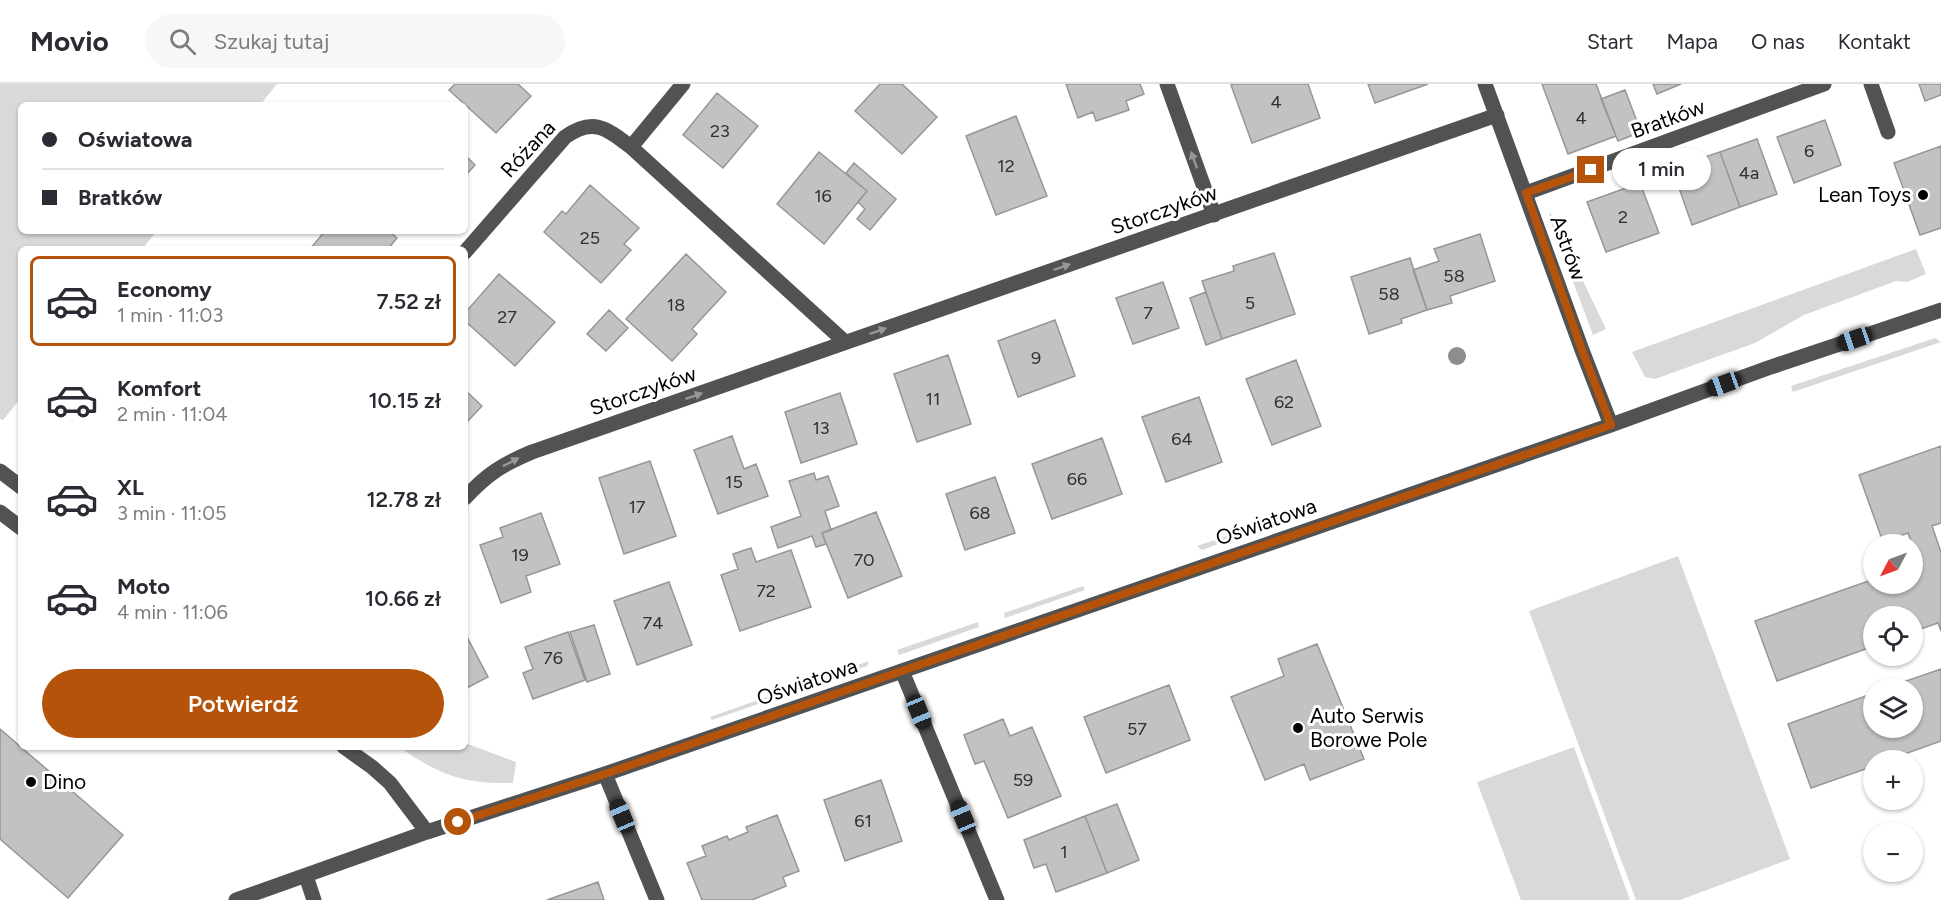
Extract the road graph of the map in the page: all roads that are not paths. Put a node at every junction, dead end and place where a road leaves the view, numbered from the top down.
1 (683, 84) edge
2 (1167, 84) edge
3 (1485, 84) edge
4 (1824, 84) edge
5 (1871, 84) edge
6 (1497, 115) junction
7 (1888, 132) dead end
8 (631, 147) junction
9 (1526, 193) junction
10 (1214, 215) junction
11 (468, 249) edge
12 (1941, 310) edge
13 (845, 342) junction
14 (1611, 425) junction
15 (0, 471) edge
16 (18, 485) edge
17 (468, 495) edge
18 (0, 512) edge
19 (18, 526) edge
20 (902, 671) junction
21 (348, 750) edge
22 (605, 774) junction
23 (427, 832) junction
24 (306, 876) junction
25 (236, 900) edge
26 (314, 900) edge
27 (657, 900) edge
28 (997, 900) edge

1 - 8 street
10 -> 2 street
3 - 6 street, Astrów
4 - 9 street, Bratków
5 - 7 street
6 - 9 street, Astrów
6 - 10 street, Storczyków
8 - 11 street, Różana
8 - 13 street
9 - 14 street, Astrów
13 -> 10 street, Storczyków
12 - 14 street, Oświatowa
17 -> 13 street, Storczyków
14 - 20 street, Oświatowa
15 - 16 street
18 - 19 street
20 - 22 street, Oświatowa
20 - 28 street
21 - 23 street
22 - 23 street, Oświatowa
22 - 27 street
23 - 24 street, Oświatowa
24 - 25 street, Oświatowa
24 - 26 street

